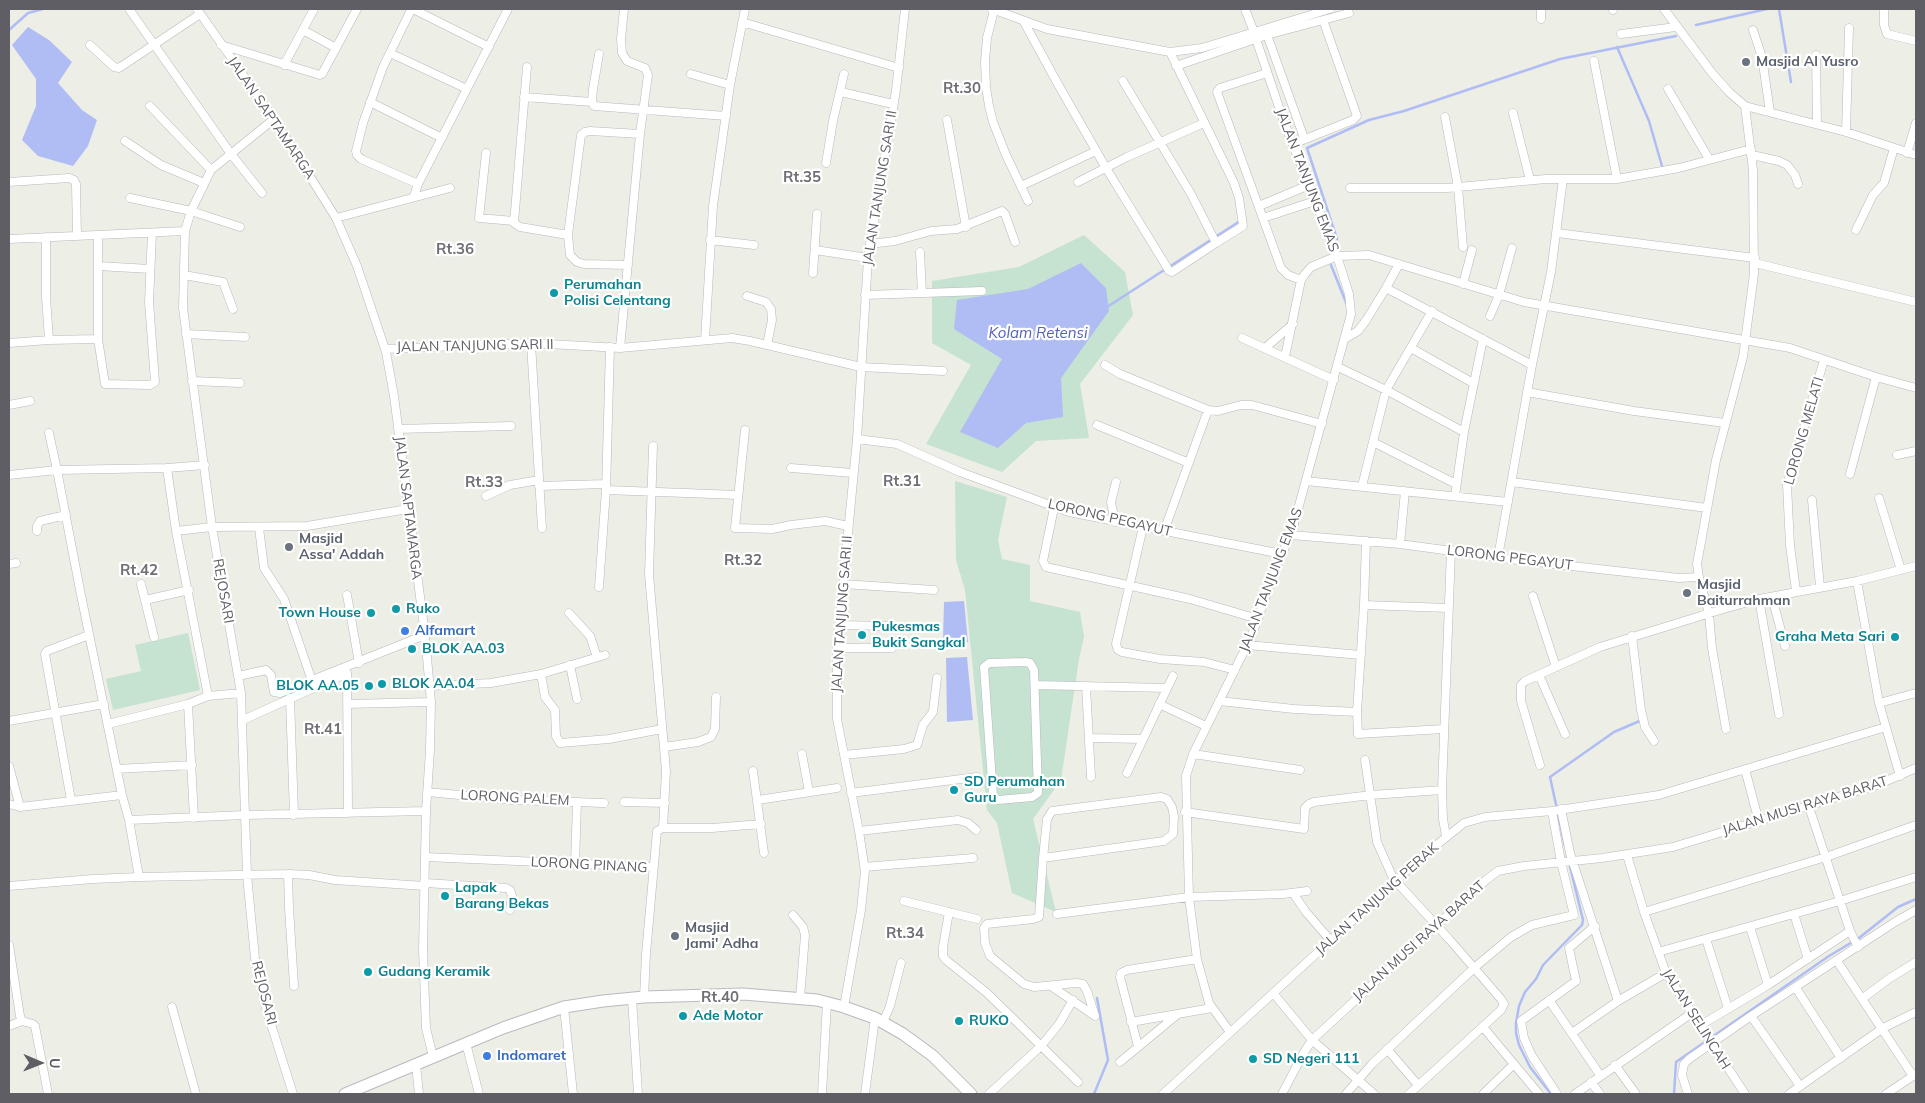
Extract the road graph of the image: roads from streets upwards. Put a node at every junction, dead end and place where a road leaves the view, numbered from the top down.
1 (129, 9) edge
2 (314, 9) edge
3 (357, 9) edge
4 (508, 9) edge
5 (624, 9) edge
6 (745, 9) edge
7 (905, 9) edge
8 (1245, 9) edge
9 (1330, 9) edge
10 (1541, 9) edge
11 (1664, 9) edge
12 (1884, 9) edge
13 (996, 10) edge
14 (198, 11) edge
15 (1349, 13) dead end
16 (1542, 19) dead end
17 (1323, 20) junction
18 (742, 22) junction
19 (1024, 22) junction
20 (1676, 26) junction
21 (1848, 28) dead end
22 (303, 30) junction
23 (1753, 30) dead end
24 (1266, 32) junction
25 (1621, 34) dead end
26 (1255, 35) junction
27 (1916, 41) edge
28 (90, 45) dead end
29 (154, 45) junction
30 (221, 45) junction
31 (489, 47) junction
32 (336, 48) junction
33 (1170, 52) junction
34 (390, 53) junction
35 (599, 54) dead end
36 (1816, 55) dead end
37 (1594, 61) dead end
38 (284, 65) junction
39 (1176, 66) junction
40 (527, 67) dead end
41 (899, 68) junction
42 (1268, 72) junction
43 (691, 74) dead end
44 (844, 74) dead end
45 (1123, 81) dead end
46 (730, 85) junction
47 (467, 89) junction
48 (1668, 90) dead end
49 (841, 92) junction
50 (524, 97) junction
51 (370, 102) junction
52 (592, 102) junction
53 (893, 104) junction
54 (150, 106) dead end
55 (1744, 106) junction
56 (643, 110) junction
57 (1770, 112) junction
58 (1513, 113) dead end
59 (726, 116) junction
60 (1445, 117) dead end
61 (274, 119) junction
62 (947, 120) dead end
63 (1204, 123) junction
64 (1916, 123) edge
65 (1817, 124) junction
66 (1846, 132) junction
67 (640, 134) junction
68 (442, 138) junction
69 (1304, 138) junction
70 (125, 141) dead end
71 (1160, 143) junction
72 (1293, 144) junction
73 (1894, 148) junction
74 (1096, 151) junction
75 (1751, 152) junction
76 (486, 153) dead end
77 (1907, 153) junction
78 (231, 154) junction
79 (1916, 156) edge
80 (1709, 160) junction
81 (826, 163) dead end
82 (1106, 168) junction
83 (211, 170) junction
84 (1563, 179) junction
85 (1617, 179) junction
86 (1530, 180) junction
87 (9, 182) edge
88 (1078, 182) dead end
89 (204, 183) junction
90 (418, 184) junction
91 (1798, 184) dead end
92 (1021, 186) junction
93 (1458, 187) junction
94 (450, 188) dead end
95 (1350, 188) dead end
96 (262, 193) dead end
97 (1312, 193) junction
98 (414, 196) junction
99 (130, 198) dead end
100 (1028, 201) dead end
101 (190, 211) junction
102 (1261, 212) junction
103 (817, 214) dead end
104 (336, 218) junction
105 (514, 221) junction
106 (966, 226) junction
107 (240, 227) dead end
108 (1856, 230) dead end
109 (185, 231) junction
110 (152, 233) junction
111 (568, 234) junction
112 (1557, 234) junction
113 (98, 235) junction
114 (77, 236) junction
115 (46, 237) junction
116 (9, 239) edge
117 (1214, 239) junction
118 (710, 240) junction
119 (1015, 242) dead end
120 (754, 244) dead end
121 (870, 244) junction
122 (1463, 247) dead end
123 (1512, 248) dead end
124 (815, 250) junction
125 (1472, 250) dead end
126 (920, 252) dead end
127 (1337, 256) junction
128 (868, 258) junction
129 (1755, 260) junction
130 (1399, 264) junction
131 (628, 265) junction
132 (98, 266) junction
133 (150, 268) junction
134 (813, 273) dead end
135 (184, 275) junction
136 (1301, 280) junction
137 (1463, 284) junction
138 (1386, 288) junction
139 (982, 291) dead end
140 (922, 293) junction
141 (865, 295) junction
142 (1499, 295) junction
143 (747, 296) dead end
144 (1916, 302) edge
145 (1544, 306) junction
146 (232, 310) dead end
147 (1432, 311) junction
148 (1490, 316) dead end
149 (1293, 324) junction
150 (186, 334) junction
151 (245, 336) dead end
152 (1242, 338) dead end
153 (1346, 338) junction
154 (98, 339) junction
155 (1483, 339) junction
156 (49, 340) junction
157 (704, 340) junction
158 (1746, 340) junction
159 (9, 343) edge
160 (531, 343) junction
161 (767, 345) junction
162 (610, 347) junction
163 (620, 348) junction
164 (1265, 348) junction
165 (1411, 348) junction
166 (385, 349) junction
167 (1285, 356) junction
168 (1824, 360) junction
169 (1105, 365) dead end
170 (1532, 365) junction
171 (861, 367) junction
172 (1338, 367) junction
173 (943, 371) dead end
174 (1876, 377) junction
175 (1334, 380) junction
176 (192, 381) junction
177 (1473, 383) junction
178 (240, 384) dead end
179 (1916, 388) edge
180 (1386, 390) junction
181 (1527, 392) junction
182 (30, 401) dead end
183 (9, 405) edge
184 (1208, 410) junction
185 (1725, 423) junction
186 (1322, 424) junction
187 (1097, 425) dead end
188 (511, 426) dead end
189 (398, 429) junction
190 (744, 430) dead end
191 (1464, 432) junction
192 (49, 433) dead end
193 (857, 439) junction
194 (1373, 442) junction
195 (653, 446) dead end
196 (1916, 452) edge
197 (1898, 455) dead end
198 (1190, 463) junction
199 (205, 465) junction
200 (167, 468) junction
201 (791, 468) dead end
202 (57, 470) junction
203 (853, 473) junction
204 (1850, 474) dead end
205 (9, 475) edge
206 (1306, 481) junction
207 (1116, 482) dead end
208 (1512, 482) junction
209 (539, 483) junction
210 (1456, 484) junction
211 (1362, 486) junction
212 (605, 487) junction
213 (1405, 491) junction
214 (652, 492) junction
215 (738, 495) junction
216 (486, 496) dead end
217 (1455, 496) junction
218 (1880, 498) dead end
219 (1812, 500) dead end
220 (1508, 502) junction
221 (1054, 508) junction
222 (1707, 508) junction
223 (408, 509) junction
224 (66, 515) junction
225 (1115, 522) junction
226 (848, 526) junction
227 (212, 527) junction
228 (1143, 527) junction
229 (259, 528) junction
230 (542, 528) dead end
231 (37, 531) dead end
232 (176, 531) junction
233 (1164, 531) junction
234 (1291, 535) junction
235 (1366, 541) junction
236 (1400, 544) junction
237 (1451, 550) junction
238 (1282, 554) junction
239 (1498, 557) junction
240 (1916, 566) edge
241 (1901, 570) junction
242 (1698, 577) junction
243 (1857, 581) junction
244 (141, 584) dead end
245 (843, 584) junction
246 (1128, 586) junction
247 (599, 587) dead end
248 (1820, 587) junction
249 (189, 590) junction
250 (934, 590) dead end
251 (1796, 591) junction
252 (347, 595) dead end
253 (1533, 596) dead end
254 (1772, 596) junction
255 (1758, 599) junction
256 (145, 600) junction
257 (1364, 605) junction
258 (1448, 608) junction
259 (569, 614) dead end
260 (1709, 614) junction
261 (1258, 619) junction
262 (839, 625) junction
263 (886, 626) dead end
264 (89, 635) junction
265 (425, 635) junction
266 (154, 636) dead end
267 (1632, 636) junction
268 (1247, 646) junction
269 (1785, 646) dead end
270 (837, 648) junction
271 (892, 648) dead end
272 (1361, 655) junction
273 (359, 662) junction
274 (570, 665) junction
275 (1556, 667) junction
276 (1235, 670) junction
277 (541, 674) junction
278 (1539, 675) junction
279 (238, 676) junction
280 (1173, 676) dead end
281 (937, 678) dead end
282 (312, 681) junction
283 (1035, 685) junction
284 (430, 686) junction
285 (1086, 686) junction
286 (1167, 688) junction
287 (241, 693) junction
288 (1916, 693) edge
289 (208, 696) junction
290 (716, 697) dead end
291 (290, 698) junction
292 (577, 699) dead end
293 (431, 702) junction
294 (1219, 702) junction
295 (1879, 703) junction
296 (104, 704) junction
297 (188, 704) junction
298 (347, 704) junction
299 (1159, 704) junction
300 (1357, 712) junction
301 (55, 713) junction
302 (1778, 714) dead end
303 (243, 720) junction
304 (9, 721) edge
305 (108, 724) junction
306 (1206, 726) junction
307 (1886, 727) junction
308 (662, 729) junction
309 (1444, 729) junction
310 (1726, 729) dead end
311 (1565, 734) dead end
312 (1089, 738) junction
313 (1143, 739) junction
314 (1654, 741) dead end
315 (664, 747) junction
316 (802, 754) dead end
317 (1193, 754) junction
318 (844, 755) junction
319 (1365, 760) dead end
320 (192, 764) junction
321 (9, 766) edge
322 (1540, 766) dead end
323 (1916, 768) edge
324 (117, 769) junction
325 (1745, 769) junction
326 (1300, 770) dead end
327 (753, 771) dead end
328 (1127, 773) dead end
329 (977, 776) dead end
330 (1900, 776) junction
331 (1091, 777) dead end
332 (837, 788) dead end
333 (1442, 790) junction
334 (427, 792) junction
335 (809, 792) junction
336 (851, 793) junction
337 (122, 795) junction
338 (1371, 795) junction
339 (71, 800) junction
340 (758, 800) junction
341 (577, 802) junction
342 (624, 802) dead end
343 (604, 803) dead end
344 (665, 803) junction
345 (9, 804) edge
346 (20, 807) junction
347 (1809, 807) junction
348 (1556, 810) junction
349 (426, 811) junction
350 (1185, 812) junction
351 (348, 813) junction
352 (245, 815) junction
353 (294, 815) junction
354 (194, 818) junction
355 (129, 820) junction
356 (1759, 822) junction
357 (761, 824) junction
358 (1916, 825) edge
359 (663, 828) junction
360 (976, 830) dead end
361 (859, 831) junction
362 (1446, 836) junction
363 (764, 853) dead end
364 (1627, 855) junction
365 (425, 857) junction
366 (1826, 857) junction
367 (973, 858) dead end
368 (1043, 858) junction
369 (1572, 861) junction
370 (1562, 862) junction
371 (575, 864) junction
372 (654, 867) junction
373 (864, 867) junction
374 (288, 874) junction
375 (247, 875) junction
376 (140, 877) junction
377 (1916, 878) edge
378 (1395, 882) junction
379 (425, 885) junction
380 (9, 886) edge
381 (1307, 891) dead end
382 (1293, 893) junction
383 (1189, 897) junction
384 (904, 901) dead end
385 (1840, 901) junction
386 (510, 910) dead end
387 (1916, 910) edge
388 (949, 912) junction
389 (1644, 912) junction
390 (1057, 914) dead end
391 (1794, 914) junction
392 (793, 915) dead end
393 (977, 919) dead end
394 (1437, 925) junction
395 (1595, 926) junction
396 (1750, 927) junction
397 (1706, 939) junction
398 (1854, 939) junction
399 (1331, 941) junction
400 (9, 945) edge
401 (1658, 952) junction
402 (1197, 959) junction
403 (1808, 959) junction
404 (1838, 960) junction
405 (1916, 962) edge
406 (902, 963) dead end
407 (1474, 968) junction
408 (1666, 973) junction
409 (1768, 985) junction
410 (294, 986) dead end
411 (1051, 986) junction
412 (1796, 988) junction
413 (1274, 994) junction
414 (644, 997) junction
415 (632, 998) junction
416 (800, 998) junction
417 (1863, 998) junction
418 (1072, 1000) junction
419 (1549, 1000) junction
420 (1618, 1001) junction
421 (827, 1002) junction
422 (172, 1007) dead end
423 (564, 1007) junction
424 (844, 1007) junction
425 (1212, 1008) junction
426 (1728, 1008) junction
427 (1692, 1012) junction
428 (1916, 1012) edge
429 (1180, 1013) junction
430 (1751, 1016) junction
431 (879, 1020) junction
432 (22, 1021) junction
433 (1131, 1022) junction
434 (9, 1026) edge
435 (1483, 1027) junction
436 (1702, 1028) junction
437 (1884, 1028) junction
438 (1230, 1032) junction
439 (1572, 1034) junction
440 (1312, 1040) junction
441 (1711, 1042) junction
442 (466, 1043) junction
443 (1041, 1046) junction
444 (1138, 1046) junction
445 (1387, 1049) junction
446 (433, 1057) junction
447 (1841, 1058) junction
448 (1120, 1062) dead end
449 (1514, 1064) junction
450 (416, 1065) junction
451 (1615, 1065) junction
452 (1542, 1075) junction
453 (1600, 1075) junction
454 (1915, 1075) edge
455 (1357, 1080) junction
456 (1078, 1082) dead end
457 (1591, 1082) junction
458 (1532, 1083) junction
459 (1418, 1085) junction
460 (1800, 1086) junction
461 (48, 1094) edge
462 (196, 1094) edge
463 (293, 1094) edge
464 (345, 1094) edge
465 (419, 1094) edge
466 (479, 1094) edge
467 (573, 1094) edge
468 (638, 1094) edge
469 (822, 1094) edge
470 (865, 1094) edge
471 (972, 1094) edge
472 (989, 1094) edge
473 (1162, 1094) edge
474 (1282, 1094) edge
475 (1346, 1094) edge
476 (1374, 1094) edge
477 (1409, 1094) edge
478 (1483, 1094) edge
479 (1539, 1094) edge
480 (1557, 1094) edge
481 (1575, 1094) edge
482 (1600, 1094) edge
483 (1636, 1094) edge
484 (1688, 1094) edge
485 (1744, 1094) edge
486 (1789, 1094) edge
487 (1886, 1094) edge

1 - 29 street
2 - 22 street
3 - 32 street
4 - 31 street
5 - 56 street
6 - 18 street
7 - 41 street, JALAN TANJUNG SARI II
8 - 26 street, JALAN TANJUNG EMAS
9 - 24 street
10 - 16 street
11 - 20 street
12 - 27 street
13 - 19 street
13 - 92 street
14 - 29 street
14 - 30 street, JALAN SAPTAMARGA
15 - 17 street
17 - 24 street
17 - 69 street
18 - 41 street
18 - 46 street
19 - 33 street
19 - 74 street
20 - 25 street
20 - 55 street
21 - 66 street
22 - 32 street
22 - 38 street
23 - 57 street
24 - 26 street
24 - 69 street
26 - 33 street
26 - 39 street
26 - 42 street, JALAN TANJUNG EMAS
28 - 29 street
29 - 78 street
30 - 38 street
30 - 61 street, JALAN SAPTAMARGA
31 - 34 street
31 - 47 street
32 - 38 street
33 - 39 street
34 - 47 street
34 - 51 street
35 - 52 street
36 - 65 street
37 - 85 street
39 - 63 street
40 - 50 street
41 - 53 street, JALAN TANJUNG SARI II
42 - 72 street, JALAN TANJUNG EMAS
42 - 102 street
43 - 46 street
44 - 49 street
45 - 71 street
46 - 59 street
47 - 68 street
48 - 80 street
49 - 53 street
49 - 81 street
50 - 52 street
50 - 105 street
51 - 68 street
51 - 90 street
52 - 56 street
53 - 121 street, JALAN TANJUNG SARI II
54 - 83 street
55 - 57 street
55 - 75 street
56 - 59 street
56 - 67 street
57 - 65 street
58 - 86 street
59 - 118 street
60 - 93 street
61 - 78 street, REJOSARI
61 - 104 street, JALAN SAPTAMARGA
62 - 106 street
63 - 71 street
63 - 117 street
64 - 77 street
65 - 66 street
66 - 73 street
67 - 111 street
67 - 131 street
68 - 90 street
69 - 72 street
70 - 89 street
71 - 82 street
71 - 117 street
72 - 97 street, JALAN TANJUNG EMAS
73 - 77 street
73 - 108 street
74 - 82 street
74 - 92 street
75 - 80 street
75 - 91 street
75 - 129 street
76 - 105 street
77 - 79 street
78 - 83 street, REJOSARI
78 - 96 street
80 - 85 street
82 - 88 street
82 - 117 street
83 - 89 street, REJOSARI
84 - 85 street
84 - 86 street
84 - 112 street
86 - 93 street
87 - 114 street
89 - 101 street, REJOSARI
90 - 98 street
92 - 100 street
93 - 95 street
93 - 122 street
94 - 98 street
97 - 102 street
97 - 102 street
97 - 127 street, JALAN TANJUNG EMAS
98 - 104 street
99 - 101 street
101 - 107 street
101 - 109 street, REJOSARI
102 - 136 street
103 - 124 street
104 - 166 street, JALAN SAPTAMARGA
105 - 111 street
106 - 119 street
106 - 121 street
109 - 110 street
109 - 135 street, REJOSARI
110 - 113 street
110 - 133 street
111 - 131 street
112 - 129 street
112 - 145 street
113 - 114 street
113 - 132 street
114 - 115 street
115 - 116 street
115 - 156 street
118 - 120 street
118 - 157 street
121 - 128 street, JALAN TANJUNG SARI II
123 - 142 street
124 - 128 street
124 - 134 street
125 - 137 street
126 - 140 street
127 - 130 street
127 - 136 street
127 - 153 street, JALAN TANJUNG EMAS
128 - 141 street, JALAN TANJUNG SARI II
129 - 144 street
129 - 158 street
130 - 137 street
130 - 138 street
131 - 163 street
132 - 133 street
132 - 154 street
133 - 154 street
135 - 146 street
135 - 150 street, REJOSARI
136 - 149 street
137 - 142 street
138 - 147 street
138 - 153 street
139 - 140 street
140 - 141 street
141 - 171 street, JALAN TANJUNG SARI II
142 - 145 street
142 - 148 street
143 - 161 street
145 - 158 street
145 - 170 street
147 - 155 street
147 - 165 street
149 - 164 street
149 - 167 street
150 - 151 street
150 - 176 street, REJOSARI
152 - 164 street
153 - 172 street, JALAN TANJUNG EMAS
154 - 156 street
155 - 170 street
155 - 177 street
156 - 159 street
157 - 161 street, JALAN TANJUNG SARI II
157 - 163 street, JALAN TANJUNG SARI II
158 - 168 street
158 - 185 street
160 - 162 street, JALAN TANJUNG SARI II
160 - 166 street, JALAN TANJUNG SARI II
160 - 209 street
161 - 171 street, JALAN TANJUNG SARI II
162 - 163 street, JALAN TANJUNG SARI II
162 - 212 street
164 - 167 street
165 - 177 street
165 - 180 street
166 - 189 street, JALAN SAPTAMARGA
167 - 175 street
168 - 174 street
168 - 251 street, LORONG MELATI
169 - 184 street
170 - 181 street
171 - 173 street
171 - 193 street, JALAN TANJUNG SARI II
172 - 175 street, JALAN TANJUNG EMAS
172 - 180 street
174 - 179 street
174 - 204 street
175 - 186 street, JALAN TANJUNG EMAS
176 - 178 street
176 - 199 street, REJOSARI
177 - 191 street
180 - 191 street
180 - 194 street
181 - 185 street
181 - 208 street
182 - 183 street
184 - 186 street
184 - 198 street
185 - 222 street
186 - 206 street, JALAN TANJUNG EMAS
187 - 198 street
188 - 189 street
189 - 223 street, JALAN SAPTAMARGA
190 - 215 street
191 - 210 street
192 - 202 street
193 - 203 street, JALAN TANJUNG SARI II
193 - 221 street, LORONG PEGAYUT
194 - 210 street
194 - 211 street
195 - 214 street
196 - 197 street
198 - 233 street
199 - 200 street
199 - 227 street, REJOSARI
200 - 202 street
200 - 232 street
201 - 203 street
202 - 205 street
202 - 224 street
203 - 226 street, JALAN TANJUNG SARI II
206 - 211 street
206 - 234 street, JALAN TANJUNG EMAS
207 - 225 street
208 - 220 street
208 - 222 street
209 - 212 street
209 - 216 street
209 - 230 street
210 - 217 street
211 - 213 street
212 - 214 street
212 - 247 street
213 - 217 street
213 - 236 street
214 - 215 street
214 - 308 street
215 - 226 street
217 - 220 street
218 - 241 street
219 - 248 street
220 - 239 street
221 - 225 street, LORONG PEGAYUT
221 - 246 street
222 - 242 street
223 - 229 street
223 - 265 street, JALAN SAPTAMARGA
224 - 231 street
224 - 264 street
225 - 228 street, LORONG PEGAYUT
226 - 245 street, JALAN TANJUNG SARI II
227 - 229 street
227 - 232 street
227 - 279 street, REJOSARI
228 - 233 street, LORONG PEGAYUT
228 - 246 street
229 - 282 street
232 - 249 street
233 - 238 street, LORONG PEGAYUT
234 - 235 street, LORONG PEGAYUT
234 - 238 street, JALAN TANJUNG EMAS
235 - 236 street, LORONG PEGAYUT
235 - 257 street
236 - 237 street, LORONG PEGAYUT
237 - 239 street, LORONG PEGAYUT
237 - 258 street, JALAN TANJUNG PERAK
238 - 261 street, JALAN TANJUNG EMAS
239 - 242 street, LORONG PEGAYUT
240 - 241 street
241 - 243 street
242 - 260 street
243 - 248 street
243 - 295 street
244 - 256 street
245 - 250 street
245 - 262 street, JALAN TANJUNG SARI II
246 - 261 street
246 - 276 street
248 - 251 street
249 - 256 street
249 - 289 street
251 - 254 street
252 - 273 street
253 - 275 street
254 - 255 street
254 - 269 street
255 - 260 street
255 - 302 street
256 - 266 street
257 - 258 street
257 - 272 street
258 - 309 street, JALAN TANJUNG PERAK
259 - 274 street
260 - 267 street
260 - 310 street
261 - 268 street, JALAN TANJUNG EMAS
262 - 263 street
262 - 270 street, JALAN TANJUNG SARI II
264 - 296 street
264 - 301 street
265 - 273 street
265 - 284 street, JALAN SAPTAMARGA
267 - 275 street
267 - 314 street
268 - 272 street
268 - 276 street, JALAN TANJUNG EMAS
270 - 271 street
270 - 318 street, JALAN TANJUNG SARI II
272 - 300 street
273 - 282 street
274 - 277 street
274 - 292 street
275 - 278 street
276 - 294 street, JALAN TANJUNG EMAS
277 - 284 street
277 - 308 street
278 - 311 street
278 - 322 street
279 - 282 street
279 - 287 street, REJOSARI
280 - 286 street
281 - 318 street
283 - 283 street
283 - 285 street
284 - 293 street, JALAN SAPTAMARGA
285 - 286 street
285 - 312 street
286 - 299 street
287 - 289 street
287 - 303 street, REJOSARI
288 - 295 street
289 - 297 street
290 - 315 street
291 - 298 street
291 - 303 street
291 - 353 street
293 - 298 street
293 - 334 street, JALAN SAPTAMARGA
294 - 300 street
294 - 306 street, JALAN TANJUNG EMAS
295 - 307 street
296 - 301 street
296 - 305 street
297 - 305 street
297 - 320 street
298 - 351 street
299 - 306 street
299 - 313 street
300 - 309 street
301 - 304 street
301 - 339 street
303 - 352 street, REJOSARI
305 - 324 street
306 - 317 street, JALAN TANJUNG EMAS
307 - 325 street
307 - 330 street
308 - 315 street
309 - 333 street, JALAN TANJUNG PERAK
312 - 313 street
312 - 331 street
313 - 328 street
315 - 344 street
316 - 335 street
317 - 326 street
317 - 350 street, JALAN TANJUNG EMAS
318 - 336 street, JALAN TANJUNG SARI II
319 - 338 street
320 - 324 street
320 - 354 street
321 - 346 street
323 - 330 street, JALAN MUSI RAYA BARAT
324 - 337 street
325 - 348 street
325 - 356 street
327 - 340 street
329 - 336 street
330 - 347 street, JALAN MUSI RAYA BARAT
332 - 335 street
333 - 338 street
333 - 362 street, JALAN TANJUNG PERAK
334 - 341 street, LORONG PALEM
334 - 349 street, JALAN SAPTAMARGA
335 - 340 street
336 - 361 street, JALAN TANJUNG SARI II
337 - 339 street
337 - 355 street
338 - 350 street
338 - 378 street
339 - 346 street
340 - 357 street
341 - 343 street, LORONG PALEM
341 - 371 street
342 - 344 street
344 - 359 street
345 - 346 street
347 - 356 street, JALAN MUSI RAYA BARAT
347 - 366 street
348 - 362 street
348 - 369 street
348 - 370 street
349 - 351 street
349 - 365 street, JALAN SAPTAMARGA
350 - 383 street, JALAN TANJUNG EMAS
351 - 353 street
352 - 353 street
352 - 354 street
352 - 375 street, REJOSARI
354 - 355 street
355 - 376 street
356 - 364 street, JALAN MUSI RAYA BARAT
357 - 359 street
357 - 363 street
358 - 366 street
359 - 372 street
360 - 361 street
361 - 373 street, JALAN TANJUNG SARI II
362 - 378 street, JALAN TANJUNG PERAK
364 - 369 street, JALAN MUSI RAYA BARAT
364 - 389 street, JALAN SELINCAH
365 - 371 street, LORONG PINANG
365 - 379 street, JALAN SAPTAMARGA
366 - 385 street
366 - 389 street
367 - 373 street
368 - 368 street
368 - 411 street
369 - 370 street, JALAN MUSI RAYA BARAT
369 - 395 street
370 - 394 street, JALAN MUSI RAYA BARAT
370 - 407 street
371 - 372 street, LORONG PINANG
372 - 414 street, LORONG PINANG
373 - 424 street, JALAN TANJUNG SARI II
374 - 375 street
374 - 379 street
374 - 410 street
375 - 376 street
375 - 463 street, REJOSARI
376 - 380 street
377 - 385 street
378 - 394 street
378 - 399 street, JALAN TANJUNG PERAK
379 - 386 street
379 - 446 street, JALAN SAPTAMARGA
381 - 382 street
382 - 383 street
382 - 399 street
383 - 390 street
383 - 402 street, JALAN TANJUNG EMAS
384 - 388 street
385 - 391 street
385 - 398 street
387 - 398 street
388 - 393 street
388 - 443 street
389 - 401 street, JALAN SELINCAH
391 - 396 street
391 - 403 street
392 - 416 street
394 - 407 street
394 - 440 street, JALAN MUSI RAYA BARAT
395 - 419 street
395 - 420 street
396 - 397 street
396 - 409 street
397 - 401 street
397 - 426 street
398 - 403 street
398 - 404 street
399 - 413 street, JALAN TANJUNG PERAK
400 - 432 street
401 - 408 street, JALAN SELINCAH
402 - 425 street, JALAN TANJUNG EMAS
402 - 433 street
403 - 409 street
404 - 412 street
404 - 417 street
405 - 417 street
406 - 431 street
407 - 435 street
407 - 445 street
408 - 420 street
408 - 427 street, JALAN SELINCAH
409 - 426 street
411 - 418 street
411 - 418 street
412 - 430 street
412 - 447 street
413 - 438 street, JALAN TANJUNG PERAK
413 - 440 street
414 - 415 street
414 - 416 street
415 - 423 street
415 - 468 street
416 - 421 street
417 - 437 street
418 - 443 street
419 - 439 street
419 - 452 street
420 - 439 street
421 - 424 street
421 - 469 street
422 - 462 street
423 - 442 street
423 - 467 street
424 - 431 street
425 - 429 street
425 - 438 street, JALAN TANJUNG EMAS
426 - 436 street
427 - 436 street, JALAN SELINCAH
427 - 451 street
428 - 437 street
429 - 433 street
429 - 444 street
430 - 441 street
430 - 460 street
431 - 470 street
431 - 471 street
432 - 434 street
432 - 461 street
433 - 444 street
435 - 449 street
435 - 459 street
436 - 441 street, JALAN SELINCAH
437 - 447 street
437 - 454 street
438 - 473 street, JALAN TANJUNG PERAK
439 - 453 street
440 - 455 street
440 - 474 street, JALAN MUSI RAYA BARAT
441 - 484 street
441 - 485 street, JALAN SELINCAH
442 - 446 street
442 - 466 street
443 - 456 street
443 - 472 street
444 - 448 street
445 - 455 street
445 - 459 street
446 - 450 street
447 - 460 street
449 - 458 street
449 - 478 street
450 - 464 street
450 - 465 street
451 - 453 street
451 - 483 street
452 - 458 street
452 - 480 street
453 - 457 street
454 - 487 street
455 - 475 street
455 - 476 street
457 - 481 street
457 - 482 street
458 - 479 street
459 - 477 street
460 - 486 street

